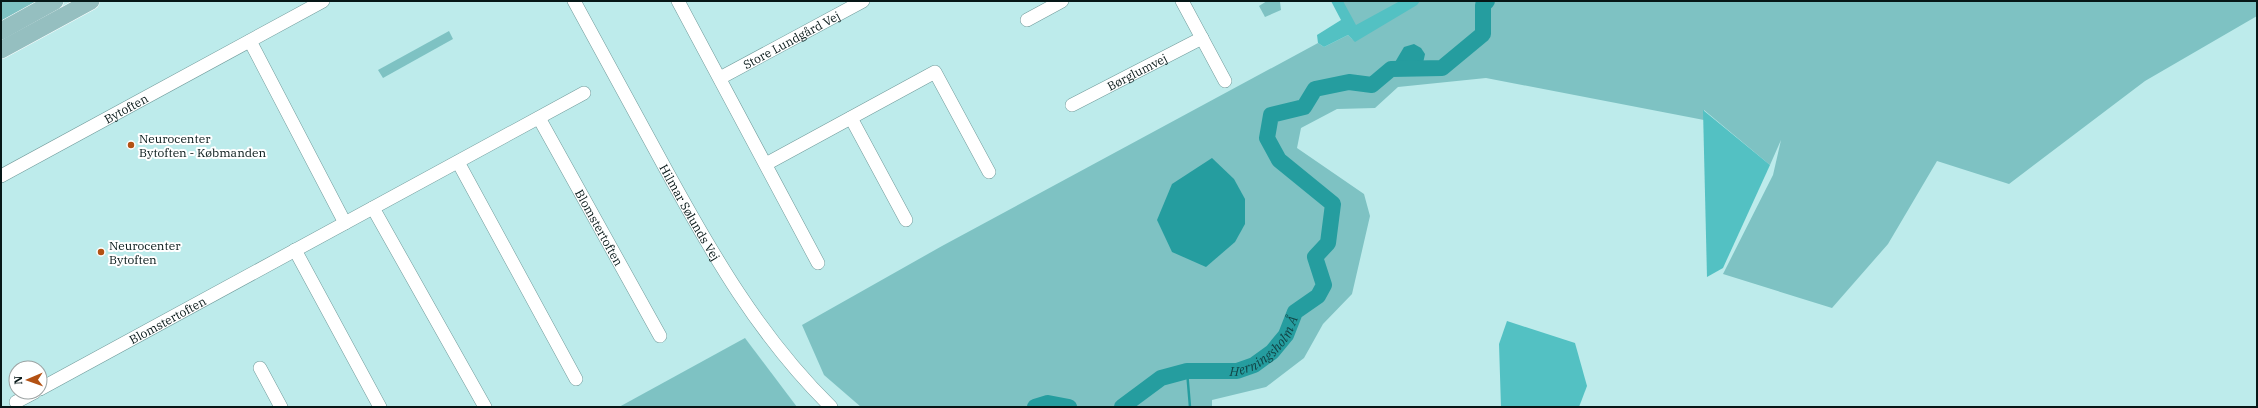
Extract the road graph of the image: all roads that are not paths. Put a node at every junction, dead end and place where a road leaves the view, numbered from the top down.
1 (55, 1) edge
2 (91, 1) edge
3 (323, 1) edge
4 (574, 1) edge
5 (678, 1) edge
6 (863, 1) edge
7 (1062, 1) edge
8 (1182, 1) edge
9 (1027, 20) dead end
10 (1, 30) edge
11 (1202, 38) junction
12 (250, 41) junction
13 (1, 50) edge
14 (720, 78) junction
15 (1225, 81) dead end
16 (584, 93) dead end
17 (1072, 105) dead end
18 (539, 118) junction
19 (851, 118) junction
20 (458, 162) junction
21 (766, 164) junction
22 (990, 172) dead end
23 (1, 176) edge
24 (374, 208) junction
25 (906, 220) dead end
26 (345, 223) junction
27 (295, 250) junction
28 (818, 263) dead end
29 (660, 336) dead end
30 (260, 368) dead end
31 (576, 379) dead end
32 (48, 385) edge
33 (20, 400) edge
34 (16, 402) dead end
35 (281, 407) edge
36 (380, 407) edge
37 (485, 407) edge
38 (831, 407) edge

1 - 10 main road
2 - 13 main road
3 - 12 street, Bytoften
4 - 38 street, Hilmar Sølunds Vej
5 - 14 street
6 - 14 street, Store Lundgård Vej
7 - 9 street
8 - 11 street
11 - 15 street
11 - 17 street, Børglumvej
12 - 23 street, Bytoften
12 - 26 street
14 - 21 street
16 - 18 street, Blomstertoften
18 - 20 street, Blomstertoften
18 - 29 street, Blomstertoften
19 - 21 street
19 - 22 street
19 - 25 street
20 - 24 street, Blomstertoften
20 - 31 street
21 - 28 street
24 - 26 street, Blomstertoften
24 - 37 street
26 - 27 street, Blomstertoften
27 - 32 street, Blomstertoften
27 - 36 street
30 - 35 street
33 - 34 street

